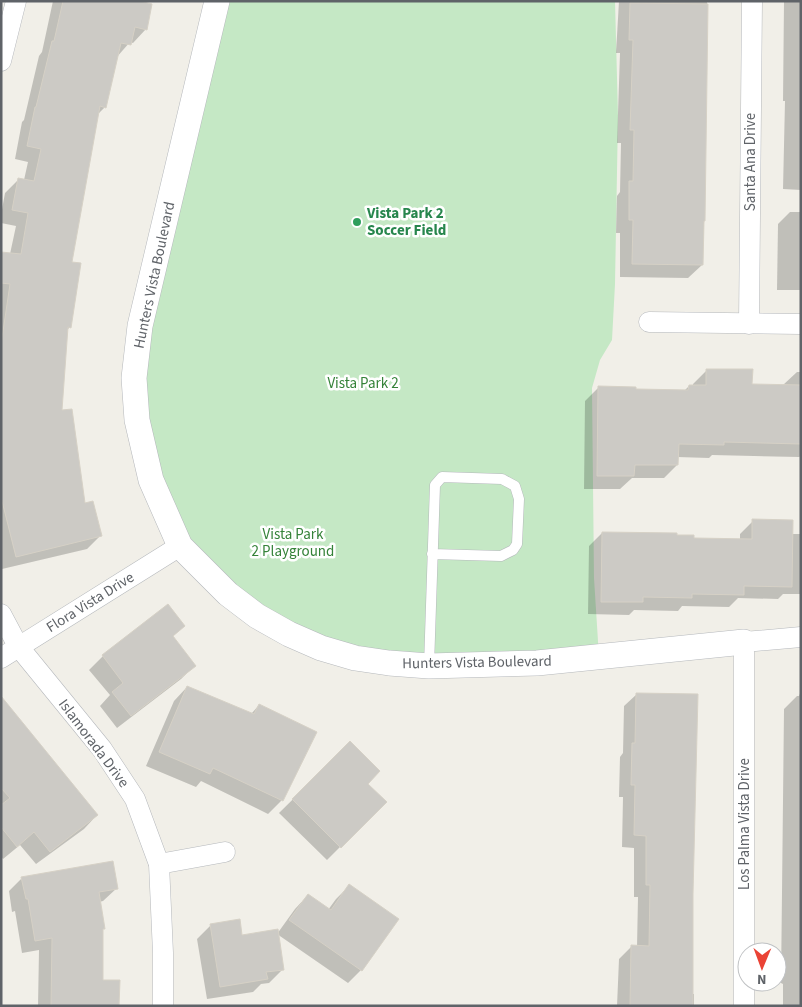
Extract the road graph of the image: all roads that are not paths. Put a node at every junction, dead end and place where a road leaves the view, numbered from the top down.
1 (16, 1) edge
2 (217, 1) edge
3 (752, 1) edge
4 (1, 61) edge
5 (649, 322) dead end
6 (749, 324) junction
7 (801, 324) edge
8 (180, 546) junction
9 (432, 554) junction
10 (1, 614) edge
11 (801, 637) edge
12 (744, 642) junction
13 (18, 646) junction
14 (1, 658) edge
15 (429, 666) junction
16 (225, 852) dead end
17 (159, 864) junction
18 (163, 1006) edge
19 (744, 1006) edge

1 - 4 street
2 - 8 street, Hunters Vista Boulevard
3 - 6 street, Santa Ana Drive
5 - 6 street
6 - 7 street
8 - 13 street, Flora Vista Drive
8 - 15 street, Hunters Vista Boulevard
9 - 9 lane
9 - 15 lane
10 - 13 street, Islamorada Drive
11 - 12 street, Hunters Vista Boulevard
12 - 15 street, Hunters Vista Boulevard
12 - 19 street, Los Palma Vista Drive
13 - 14 street, Flora Vista Drive
13 - 17 street, Islamorada Drive
16 - 17 street
17 - 18 street, Islamorada Drive

